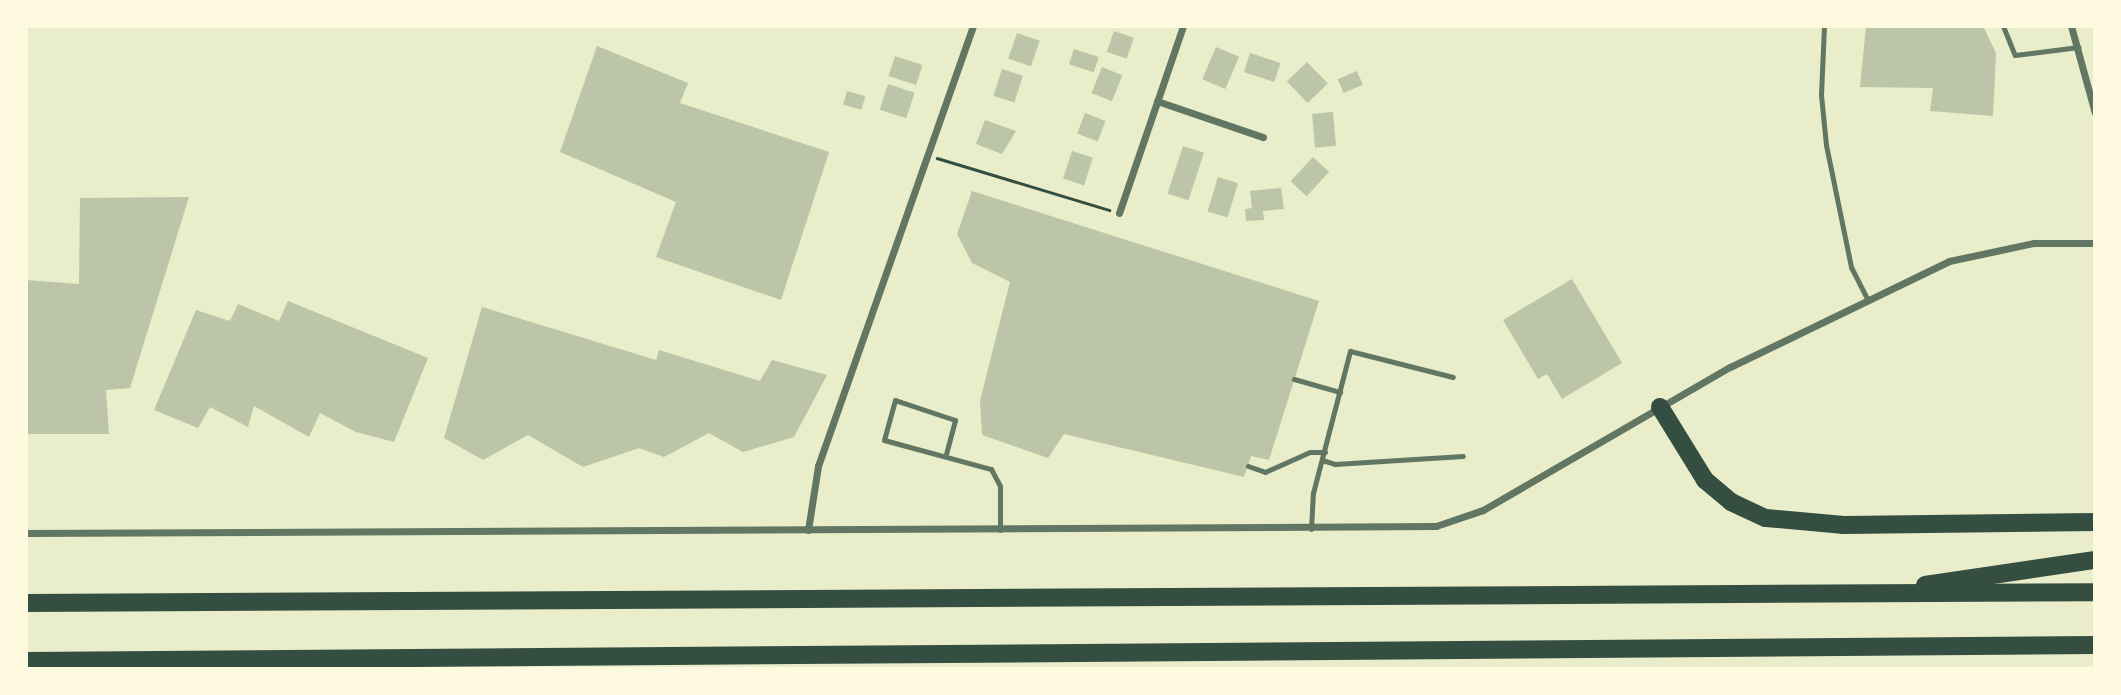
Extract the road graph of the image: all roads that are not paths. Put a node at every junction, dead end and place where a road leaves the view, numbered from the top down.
1 (973, 26) edge
2 (1183, 26) edge
3 (1824, 26) edge
4 (2003, 26) edge
5 (2071, 26) edge
6 (2079, 47) junction
7 (1157, 101) junction
8 (2095, 113) edge
9 (1263, 137) dead end
10 (1119, 213) road end
11 (2095, 243) edge
12 (1866, 297) junction
13 (1453, 377) dead end
14 (1294, 379) dead end
15 (1340, 392) junction
16 (1660, 407) junction
17 (1325, 452) junction
18 (946, 454) junction
19 (1463, 456) dead end
20 (1322, 460) junction
21 (1248, 466) dead end
22 (2095, 522) edge
23 (1311, 529) junction
24 (808, 530) junction
25 (1000, 530) junction
26 (26, 533) edge
27 (2095, 560) edge
28 (2095, 592) edge
29 (1867, 595) junction
30 (26, 603) edge
31 (2095, 645) edge
32 (26, 661) edge

1 - 24 street
2 - 7 street
3 - 12 lane
4 - 6 lane
5 - 6 street
6 - 8 street
7 - 9 street
7 - 10 street
11 - 12 street
12 - 16 street
13 - 15 lane
14 - 15 lane
15 - 17 lane
16 - 22 highway
16 - 23 street
17 - 20 lane
17 - 21 lane
18 - 18 lane
18 - 25 lane
19 - 20 lane
20 - 23 lane
23 - 25 street
24 - 25 street
24 - 26 street
27 - 29 highway
28 - 29 highway
29 - 30 highway
31 - 32 highway

